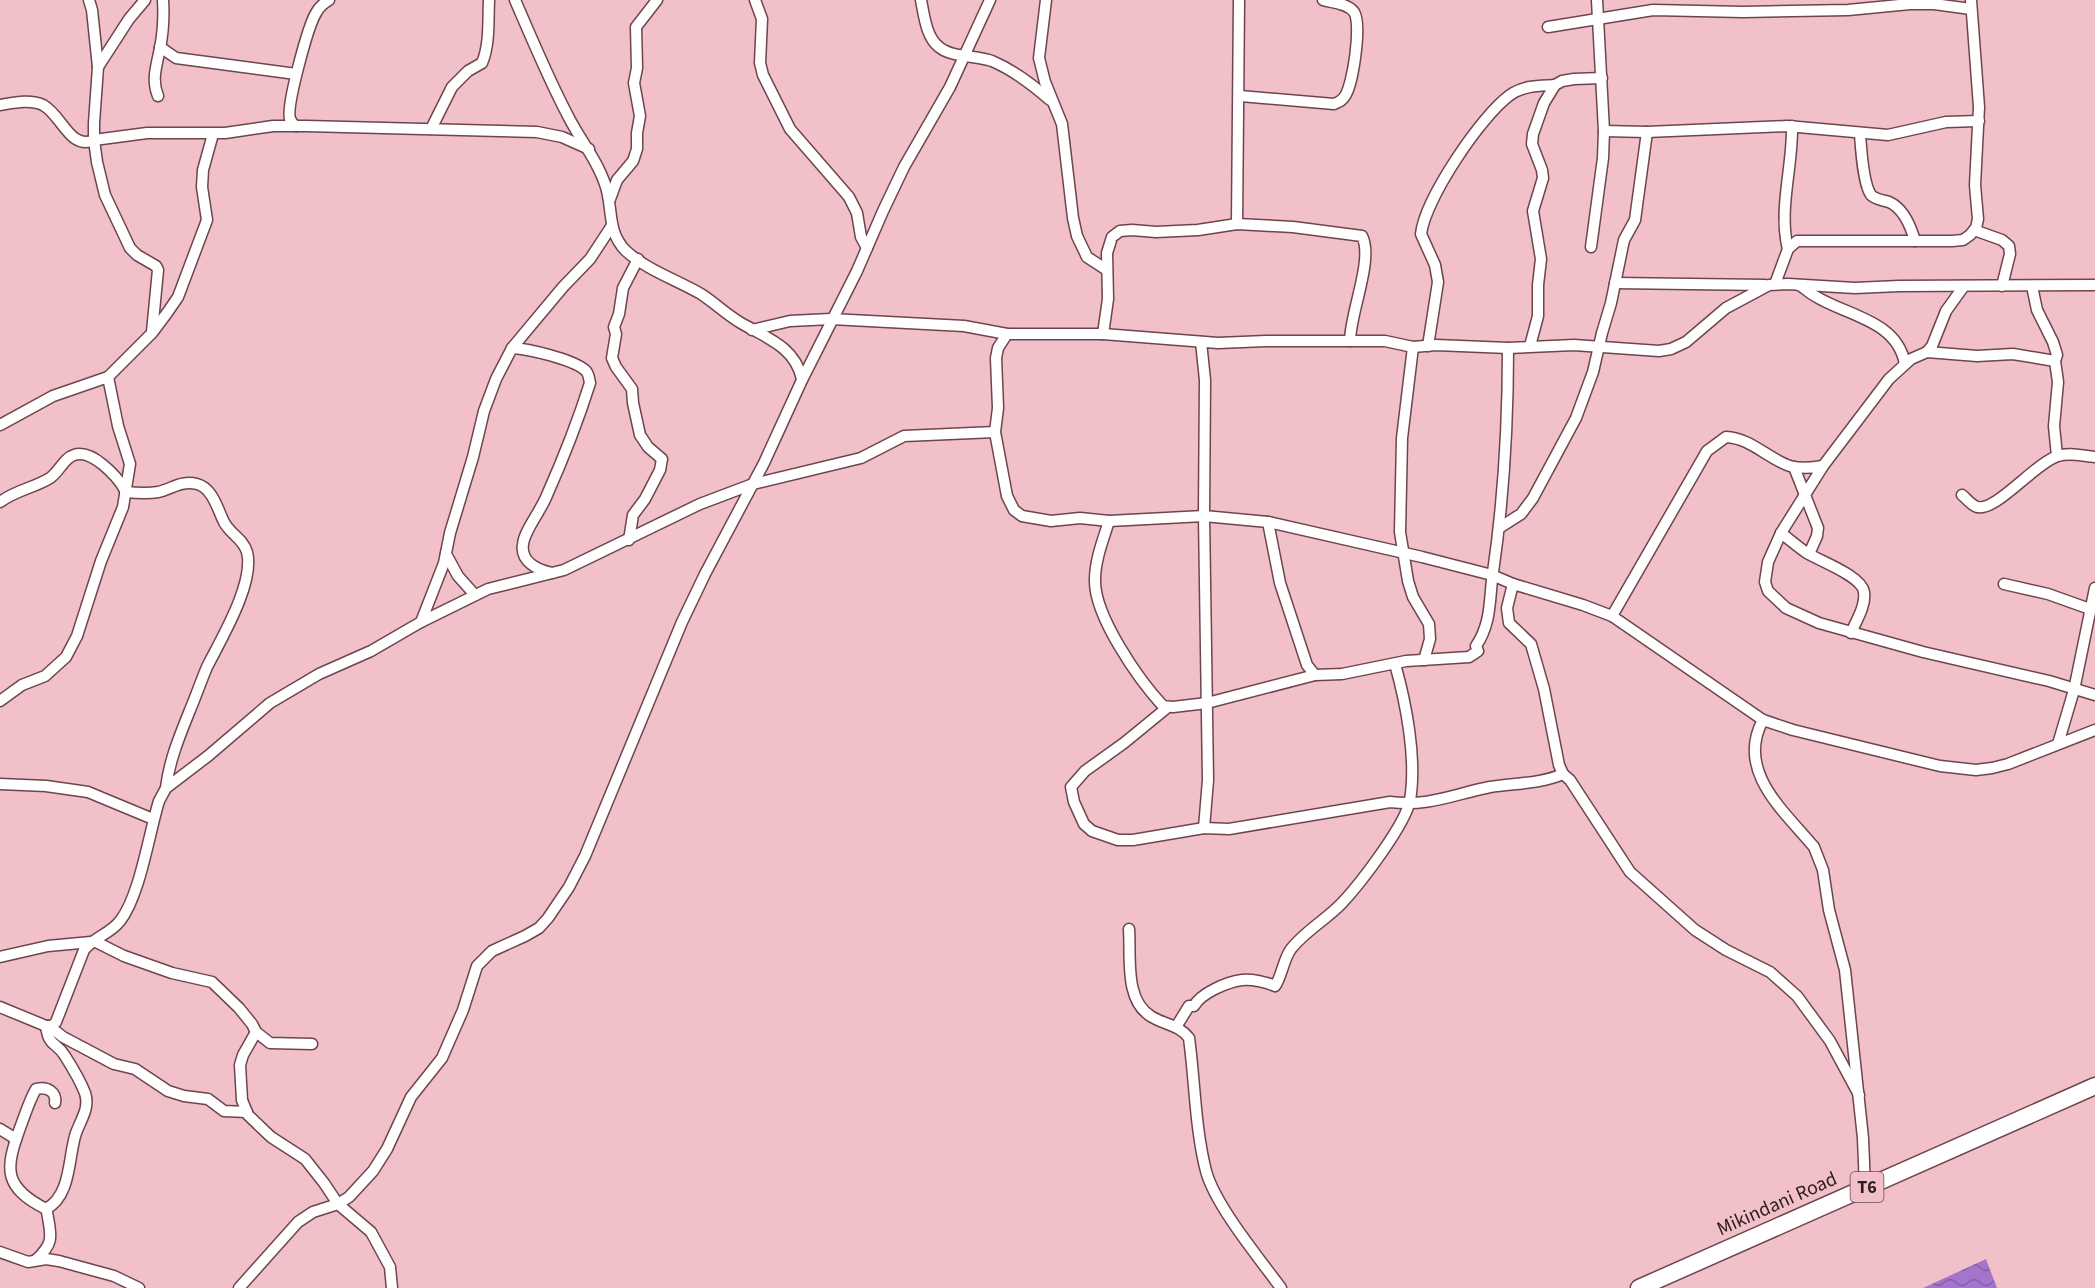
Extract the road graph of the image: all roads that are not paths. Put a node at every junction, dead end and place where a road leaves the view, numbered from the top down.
1 (89, 0) edge
2 (145, 0) edge
3 (163, 0) edge
4 (330, 0) edge
5 (489, 0) edge
6 (514, 0) edge
7 (657, 0) edge
8 (755, 0) edge
9 (921, 0) edge
10 (990, 0) edge
11 (1046, 0) edge
12 (1239, 0) edge
13 (1323, 0) edge
14 (1597, 0) edge
15 (1971, 4) edge
16 (1847, 5) edge
17 (1598, 18) junction
18 (1548, 27) dead end
19 (160, 47) junction
20 (965, 56) junction
21 (98, 67) junction
22 (296, 74) junction
23 (1602, 78) junction
24 (1555, 85) junction
25 (158, 96) dead end
26 (1240, 96) junction
27 (1053, 102) junction
28 (0, 105) edge
29 (1979, 121) junction
30 (296, 126) junction
31 (1792, 126) junction
32 (431, 129) junction
33 (1604, 131) junction
34 (1647, 132) junction
35 (213, 134) junction
36 (1860, 134) junction
37 (94, 140) junction
38 (589, 149) junction
39 (609, 202) junction
40 (1237, 224) junction
41 (611, 227) junction
42 (1974, 230) junction
43 (1915, 241) junction
44 (1591, 247) dead end
45 (867, 248) junction
46 (1788, 249) junction
47 (638, 259) junction
48 (1107, 270) junction
49 (1615, 283) junction
50 (1772, 285) junction
51 (1799, 285) junction
52 (2095, 285) edge
53 (1964, 286) junction
54 (2002, 286) junction
55 (2032, 286) junction
56 (831, 319) junction
57 (752, 330) junction
58 (152, 333) junction
59 (1007, 334) junction
60 (1103, 334) junction
61 (1350, 341) junction
62 (1201, 342) junction
63 (1428, 346) junction
64 (1530, 346) junction
65 (1413, 347) junction
66 (1598, 347) junction
67 (512, 348) junction
68 (1508, 348) junction
69 (1926, 352) junction
70 (2055, 361) junction
71 (1905, 364) junction
72 (108, 377) junction
73 (802, 380) junction
74 (0, 425) edge
75 (995, 432) junction
76 (2057, 456) junction
77 (2095, 457) edge
78 (1823, 466) junction
79 (1794, 467) junction
80 (753, 484) junction
81 (125, 491) junction
82 (1962, 495) dead end
83 (1805, 496) junction
84 (0, 502) edge
85 (1204, 516) junction
86 (1109, 521) junction
87 (1268, 522) junction
88 (1499, 528) junction
89 (1780, 533) junction
90 (629, 540) junction
91 (446, 554) junction
92 (1404, 554) junction
93 (1809, 554) junction
94 (552, 573) junction
95 (1492, 575) junction
96 (1513, 584) junction
97 (2004, 584) dead end
98 (2095, 588) edge
99 (475, 595) junction
100 (2090, 609) junction
101 (1612, 616) junction
102 (421, 622) junction
103 (1851, 633) junction
104 (1424, 660) junction
105 (1395, 664) junction
106 (1315, 675) junction
107 (2074, 690) junction
108 (2095, 695) edge
109 (0, 701) edge
110 (1207, 703) junction
111 (1168, 707) junction
112 (1763, 720) junction
113 (2095, 730) edge
114 (2058, 744) junction
115 (1563, 774) junction
116 (0, 784) edge
117 (166, 788) junction
118 (1409, 804) junction
119 (153, 819) junction
120 (1204, 828) junction
121 (1129, 929) dead end
122 (93, 942) junction
123 (0, 957) edge
124 (0, 1007) edge
125 (48, 1026) junction
126 (1176, 1027) junction
127 (256, 1032) junction
128 (312, 1044) dead end
129 (2095, 1086) edge
130 (1858, 1095) junction
131 (55, 1103) dead end
132 (247, 1112) junction
133 (0, 1129) edge
134 (16, 1139) junction
135 (1865, 1188) junction
136 (338, 1204) junction
137 (46, 1209) junction
138 (0, 1252) edge
139 (36, 1260) junction
140 (140, 1288) edge
141 (239, 1288) edge
142 (392, 1288) edge
143 (1281, 1288) edge
144 (1640, 1288) edge

1 - 21 street
2 - 21 street
3 - 19 street
4 - 22 street
5 - 32 street
6 - 38 street
7 - 39 street
8 - 45 street
9 - 20 street
10 - 20 street
11 - 27 street
12 - 26 street
13 - 26 street
14 - 17 street
15 - 16 street
15 - 29 street
16 - 17 street
17 - 18 street
17 - 23 street
19 - 22 street
19 - 25 street
20 - 27 street
20 - 45 street
21 - 37 street
22 - 30 street
23 - 24 street
23 - 33 street
24 - 63 street
24 - 64 street
26 - 40 street
27 - 48 street
28 - 37 street
29 - 36 street
29 - 42 street
30 - 32 street
30 - 35 street
31 - 34 street
31 - 36 street
31 - 46 street
32 - 38 street
33 - 34 street
33 - 44 street
34 - 49 street
35 - 37 street
35 - 58 street
36 - 43 street
37 - 58 street
38 - 39 street
39 - 41 street
40 - 48 street
40 - 61 street
41 - 47 street
41 - 67 street
42 - 43 street
42 - 54 street
43 - 46 street
45 - 56 street
46 - 50 street
47 - 57 street
47 - 90 street
48 - 60 street
49 - 50 street
49 - 66 street
50 - 51 street
50 - 66 street
51 - 53 street
51 - 71 street
52 - 55 street
53 - 54 street
53 - 69 street
54 - 55 street
55 - 70 street
56 - 57 street
56 - 59 street
56 - 73 street
57 - 73 street
58 - 72 street
59 - 60 street
59 - 75 street
60 - 62 street
61 - 62 street
61 - 65 street
62 - 85 street
63 - 65 street
63 - 68 street
64 - 66 street
64 - 68 street
65 - 92 street
66 - 88 street
67 - 91 street
67 - 94 street
68 - 88 street
69 - 70 street
69 - 71 street
70 - 76 street
71 - 78 street
72 - 74 street
72 - 81 street
73 - 80 street
75 - 80 street
75 - 86 street
76 - 77 street
76 - 82 street
78 - 79 street
78 - 83 street
79 - 83 street
79 - 101 street
80 - 90 street
80 - 136 street
81 - 84 street
81 - 109 street
81 - 117 street
83 - 89 street
83 - 93 street
85 - 86 street
85 - 87 street
85 - 110 street
86 - 111 street
87 - 92 street
87 - 106 street
88 - 95 street
89 - 93 street
89 - 103 street
90 - 94 street
91 - 99 street
91 - 102 street
92 - 95 street
92 - 104 street
93 - 103 street
94 - 99 street
95 - 96 street
95 - 104 street
96 - 101 street
96 - 115 street
97 - 100 street
98 - 100 street
99 - 102 street
100 - 107 street
101 - 112 street
102 - 117 street
103 - 107 street
104 - 105 street
105 - 106 street
105 - 118 street
106 - 110 street
107 - 108 street
107 - 114 street
110 - 111 street
110 - 120 street
111 - 120 street
112 - 114 street
112 - 130 street
113 - 114 street
115 - 118 street
115 - 130 street
116 - 119 street
117 - 119 street
118 - 120 street
118 - 126 street
119 - 122 street
121 - 126 street
122 - 123 street
122 - 125 street
122 - 127 street
124 - 125 street
125 - 132 street
125 - 137 street
126 - 143 street
127 - 128 street
127 - 132 street
129 - 135 highway, Mikindani Road / T6
130 - 135 street
131 - 134 street
132 - 136 street
133 - 134 street
134 - 137 street
135 - 144 highway, Mikindani Road / T6
136 - 141 street
136 - 142 street
137 - 139 street
138 - 139 street
139 - 140 street

